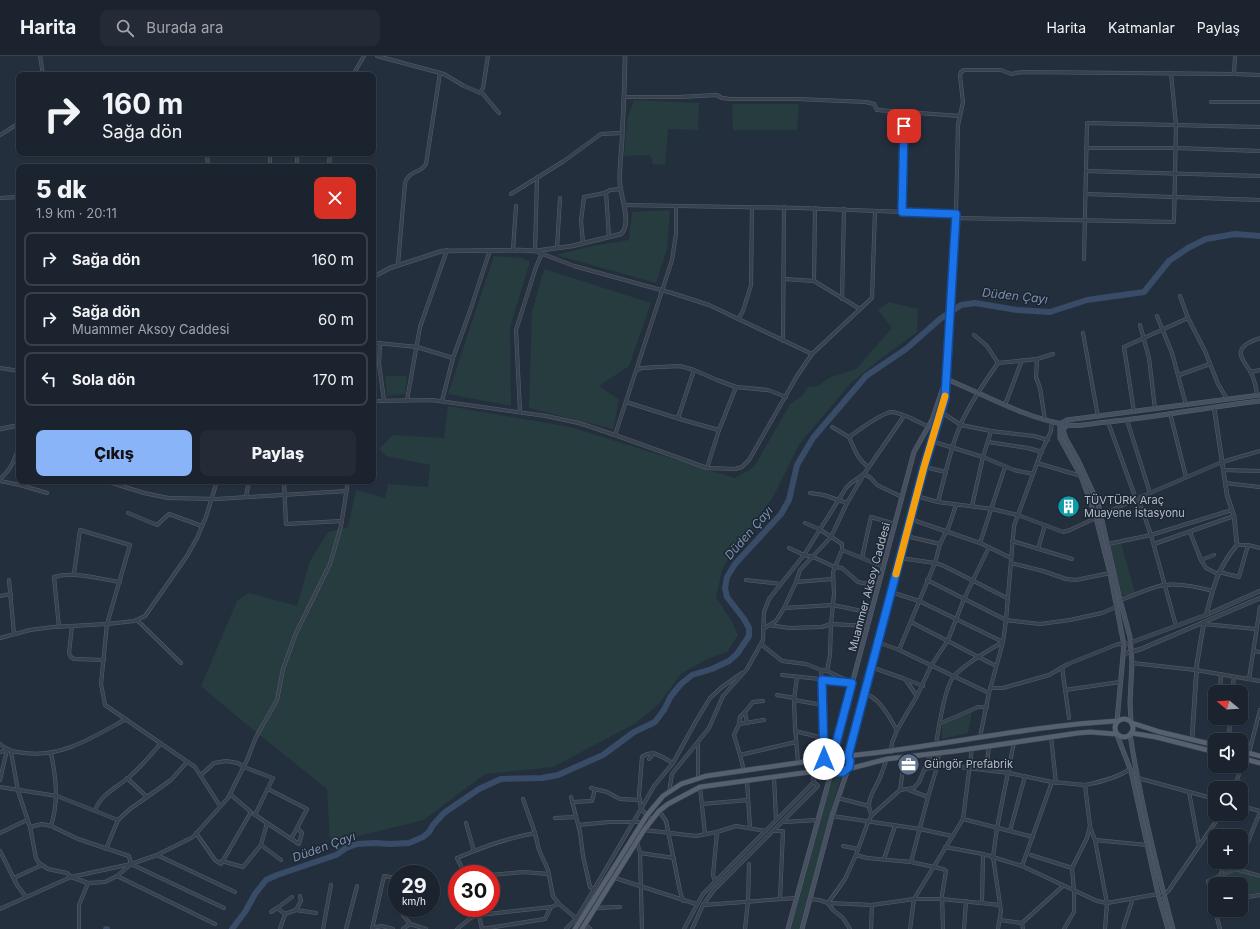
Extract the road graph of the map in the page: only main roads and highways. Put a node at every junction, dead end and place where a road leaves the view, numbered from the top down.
1 (946, 379) junction
2 (1259, 395) edge
3 (1260, 401) edge
4 (1061, 423) junction
5 (1067, 425) junction
6 (1061, 431) junction
7 (1117, 721) junction
8 (1131, 723) junction
9 (1117, 734) junction
10 (1131, 734) junction
11 (1208, 743) edge
12 (1208, 750) edge
13 (1248, 753) edge
14 (833, 755) junction
15 (848, 756) junction
16 (1260, 756) edge
17 (1248, 760) edge
18 (1260, 763) edge
19 (832, 769) junction
20 (848, 769) junction
21 (581, 923) edge
22 (575, 929) edge
23 (788, 929) edge
24 (802, 929) edge
25 (1168, 929) edge
26 (1173, 929) edge

1 - 4 main road
1 - 14 main road, Muammer Aksoy Caddesi
1 - 15 main road, Muammer Aksoy Caddesi
2 - 4 main road
3 - 5 main road
4 - 5 main road
4 - 6 main road
5 - 6 main road
6 - 7 main road
6 - 8 main road
7 - 8 main road
7 - 9 main road
7 - 15 main road
8 - 10 main road
8 - 11 main road
9 - 10 main road
9 - 20 main road
9 - 25 main road
10 - 12 main road
10 - 26 main road
13 - 16 main road
14 - 15 main road
14 - 19 main road
14 - 21 main road
15 - 20 main road
17 - 18 main road
19 - 20 main road
19 - 21 main road
19 - 23 main road
20 - 24 main road
21 - 22 main road

